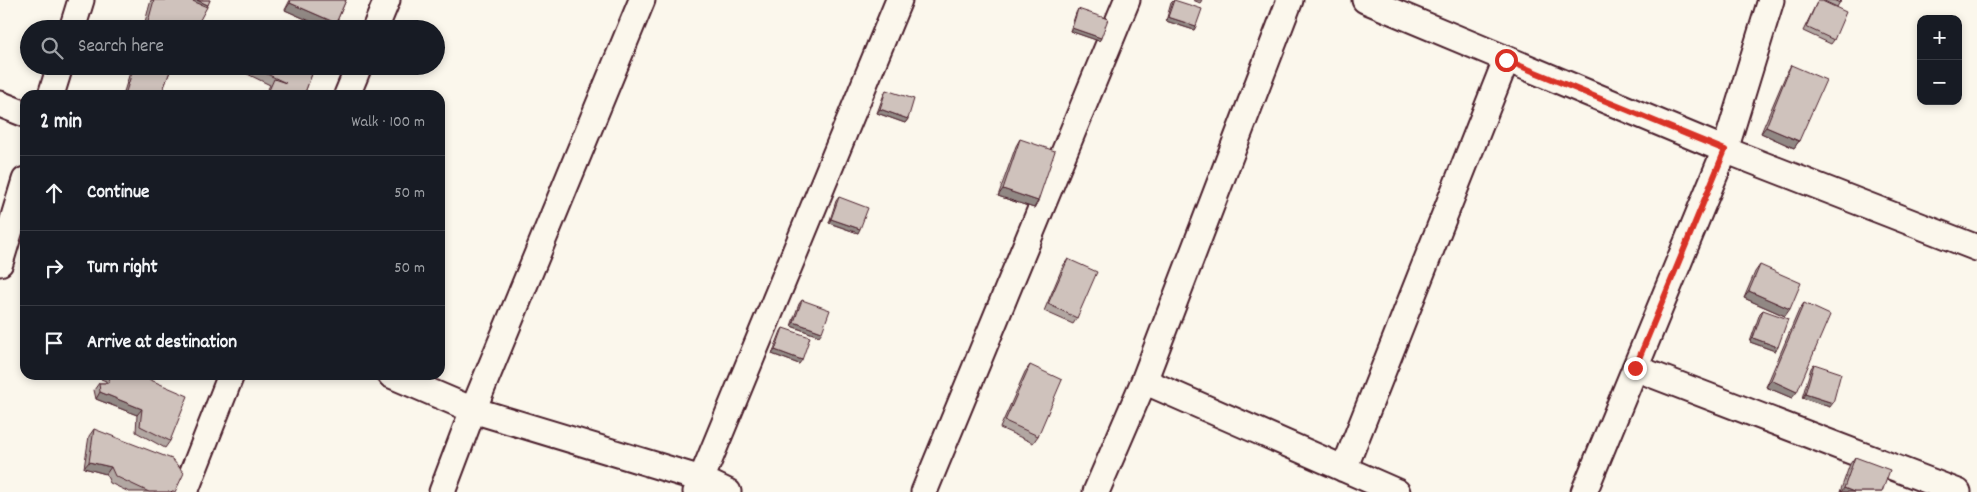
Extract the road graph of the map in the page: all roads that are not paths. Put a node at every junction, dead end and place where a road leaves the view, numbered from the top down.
1 (80, 0) edge
2 (387, 0) edge
3 (642, 0) edge
4 (899, 0) edge
5 (1127, 0) edge
6 (1290, 0) edge
7 (1365, 0) edge
8 (1771, 0) edge
9 (74, 20) edge
10 (379, 20) edge
11 (1506, 60) junction
12 (57, 75) edge
13 (355, 75) edge
14 (53, 90) edge
15 (349, 90) edge
16 (0, 104) edge
17 (20, 112) edge
18 (1725, 150) junction
19 (20, 213) edge
20 (1977, 248) edge
21 (0, 263) edge
22 (1635, 368) junction
23 (229, 380) edge
24 (403, 380) edge
25 (1144, 381) junction
26 (473, 410) junction
27 (1344, 469) junction
28 (699, 485) edge
29 (185, 492) edge
30 (442, 492) edge
31 (728, 492) edge
32 (924, 492) edge
33 (1096, 492) edge
34 (1397, 492) edge
35 (1584, 492) edge
36 (1958, 492) edge

1 - 9 street
2 - 10 street
3 - 26 street
4 - 28 street
5 - 32 street
6 - 25 street
7 - 11 street
8 - 18 street
11 - 18 street
11 - 27 street
12 - 14 street
13 - 15 street
16 - 17 street
18 - 20 street
18 - 22 street
19 - 21 street
22 - 35 street
22 - 36 street
23 - 29 street
24 - 26 street
25 - 27 street
25 - 33 street
26 - 28 street
26 - 30 street
27 - 34 street
28 - 31 street

